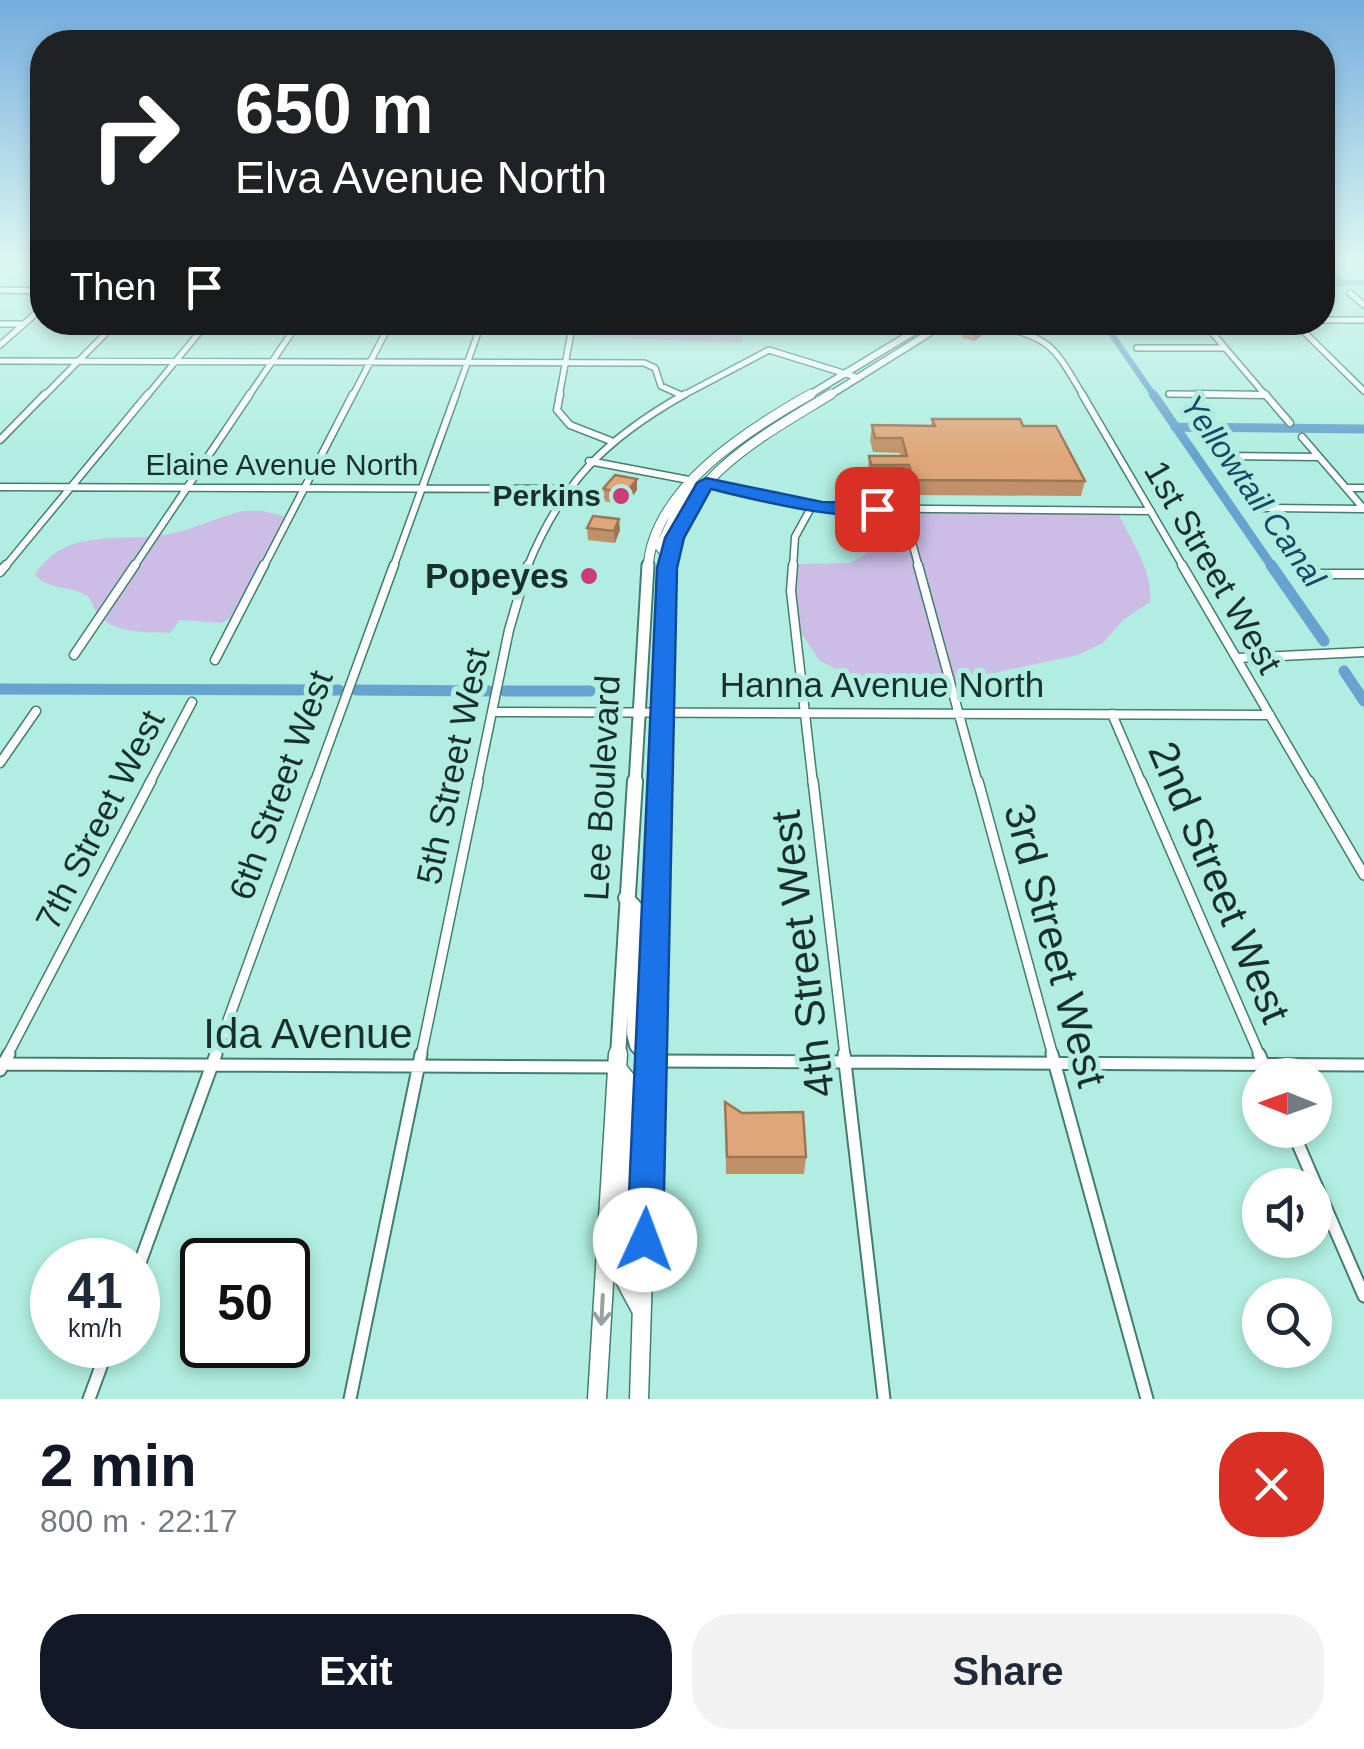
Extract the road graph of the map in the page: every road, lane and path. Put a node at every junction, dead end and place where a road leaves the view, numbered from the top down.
1 (23, 325) edge
2 (105, 335) edge
3 (198, 335) edge
4 (291, 335) edge
5 (384, 335) edge
6 (477, 335) edge
7 (571, 335) edge
8 (909, 335) edge
9 (926, 335) edge
10 (1032, 335) edge
11 (1214, 335) edge
12 (1307, 335) edge
13 (0, 345) edge
14 (1137, 348) dead end
15 (1225, 348) junction
16 (0, 361) edge
17 (79, 362) junction
18 (176, 362) junction
19 (273, 362) junction
20 (370, 362) junction
21 (467, 362) junction
22 (566, 363) junction
23 (845, 374) junction
24 (859, 378) junction
25 (1364, 391) edge
26 (1169, 394) dead end
27 (1266, 395) junction
28 (681, 396) junction
29 (1290, 423) dead end
30 (762, 424) junction
31 (1302, 437) dead end
32 (0, 440) edge
33 (612, 440) junction
34 (1222, 456) dead end
35 (1319, 457) junction
36 (589, 462) junction
37 (689, 480) junction
38 (706, 483) junction
39 (0, 487) edge
40 (70, 488) junction
41 (187, 488) junction
42 (304, 488) junction
43 (421, 488) junction
44 (1346, 488) junction
45 (1364, 488) edge
46 (564, 489) junction
47 (812, 506) junction
48 (1259, 508) dead end
49 (902, 509) junction
50 (1364, 509) edge
51 (1151, 510) junction
52 (669, 558) junction
53 (0, 572) edge
54 (1304, 574) dead end
55 (1364, 574) edge
56 (1364, 652) edge
57 (74, 654) dead end
58 (1237, 658) junction
59 (215, 660) dead end
60 (192, 702) dead end
61 (36, 711) dead end
62 (493, 712) junction
63 (637, 712) junction
64 (661, 712) junction
65 (806, 712) junction
66 (959, 713) junction
67 (1112, 714) junction
68 (1270, 715) junction
69 (0, 763) edge
70 (1364, 875) edge
71 (626, 898) junction
72 (1261, 1058) edge
73 (651, 1060) junction
74 (847, 1063) junction
75 (1055, 1064) junction
76 (211, 1065) junction
77 (1364, 1065) edge
78 (1, 1066) edge
79 (420, 1066) junction
80 (616, 1067) junction
81 (1332, 1067) edge
82 (1242, 1069) edge
83 (1300, 1148) edge
84 (149, 1238) edge
85 (1364, 1296) edge
86 (642, 1312) junction
87 (100, 1368) edge
88 (89, 1399) edge
89 (350, 1399) edge
90 (597, 1399) edge
91 (639, 1399) edge
92 (884, 1399) edge
93 (1148, 1399) edge

1 - 13 street
2 - 17 street
3 - 18 street
4 - 19 street
5 - 20 street
6 - 21 street, 6th Street West
7 - 22 street
8 - 23 main road, Lee Boulevard
9 - 24 main road, Lee Boulevard
10 - 51 street, 1st Street West
11 - 15 street
12 - 25 street
14 - 15 street
15 - 27 street
16 - 17 street
17 - 18 street
17 - 32 street
18 - 19 street
18 - 40 street
19 - 20 street
19 - 41 street
20 - 21 street
20 - 42 street
21 - 22 street
21 - 43 street, 6th Street West
22 - 28 street
22 - 33 street
23 - 24 street, 5th Street West
23 - 28 street, 5th Street West
23 - 30 main road, Lee Boulevard
24 - 38 main road, Lee Boulevard
26 - 27 street
27 - 29 street
28 - 33 street, 5th Street West
30 - 37 main road, Lee Boulevard
30 - 38 main road
31 - 35 street
33 - 36 street, 5th Street West
34 - 35 street
35 - 44 street
36 - 37 street
36 - 46 street, 5th Street West
37 - 52 main road
37 - 63 main road, Lee Boulevard
38 - 47 street
38 - 52 main road, Lee Boulevard
39 - 40 street, Elaine Avenue North
40 - 41 street, Elaine Avenue North
40 - 53 street
41 - 42 street, Elaine Avenue North
41 - 57 street
42 - 43 street, Elaine Avenue North
42 - 59 street
43 - 46 street, Elaine Avenue North
43 - 76 street, 6th Street West
44 - 45 street
44 - 50 street
46 - 62 street, 5th Street West
47 - 49 street
47 - 65 street, 4th Street West
48 - 50 street
49 - 51 street
49 - 66 street, 3rd Street West
51 - 58 street, 1st Street West
52 - 64 main road, Lee Boulevard
54 - 55 street
56 - 58 street
58 - 68 street, 1st Street West
60 - 78 street, 7th Street West
61 - 69 street
62 - 63 street, Hanna Avenue North
62 - 79 street, 5th Street West
63 - 64 street, Hanna Avenue North
63 - 71 main road, Lee Boulevard
64 - 65 street, Hanna Avenue North
64 - 73 main road, Lee Boulevard
65 - 66 street, Hanna Avenue North
65 - 74 street, 4th Street West
66 - 67 street, Hanna Avenue North
66 - 75 street, 3rd Street West
67 - 68 street, Hanna Avenue North
67 - 72 street, 2nd Street West
68 - 70 street, 1st Street West
71 - 73 main road
71 - 80 main road, Lee Boulevard
73 - 74 street
73 - 86 main road, Lee Boulevard
74 - 75 street
74 - 92 street, 4th Street West
75 - 82 street
75 - 93 street, 3rd Street West
76 - 78 street, Ida Avenue
76 - 79 street, Ida Avenue
76 - 84 street, 6th Street West
77 - 81 street
79 - 80 street, Ida Avenue
79 - 89 street, 5th Street West
80 - 86 main road
80 -> 90 main road, Lee Boulevard
83 - 85 street
86 - 91 main road, Lee Boulevard
87 - 88 street

